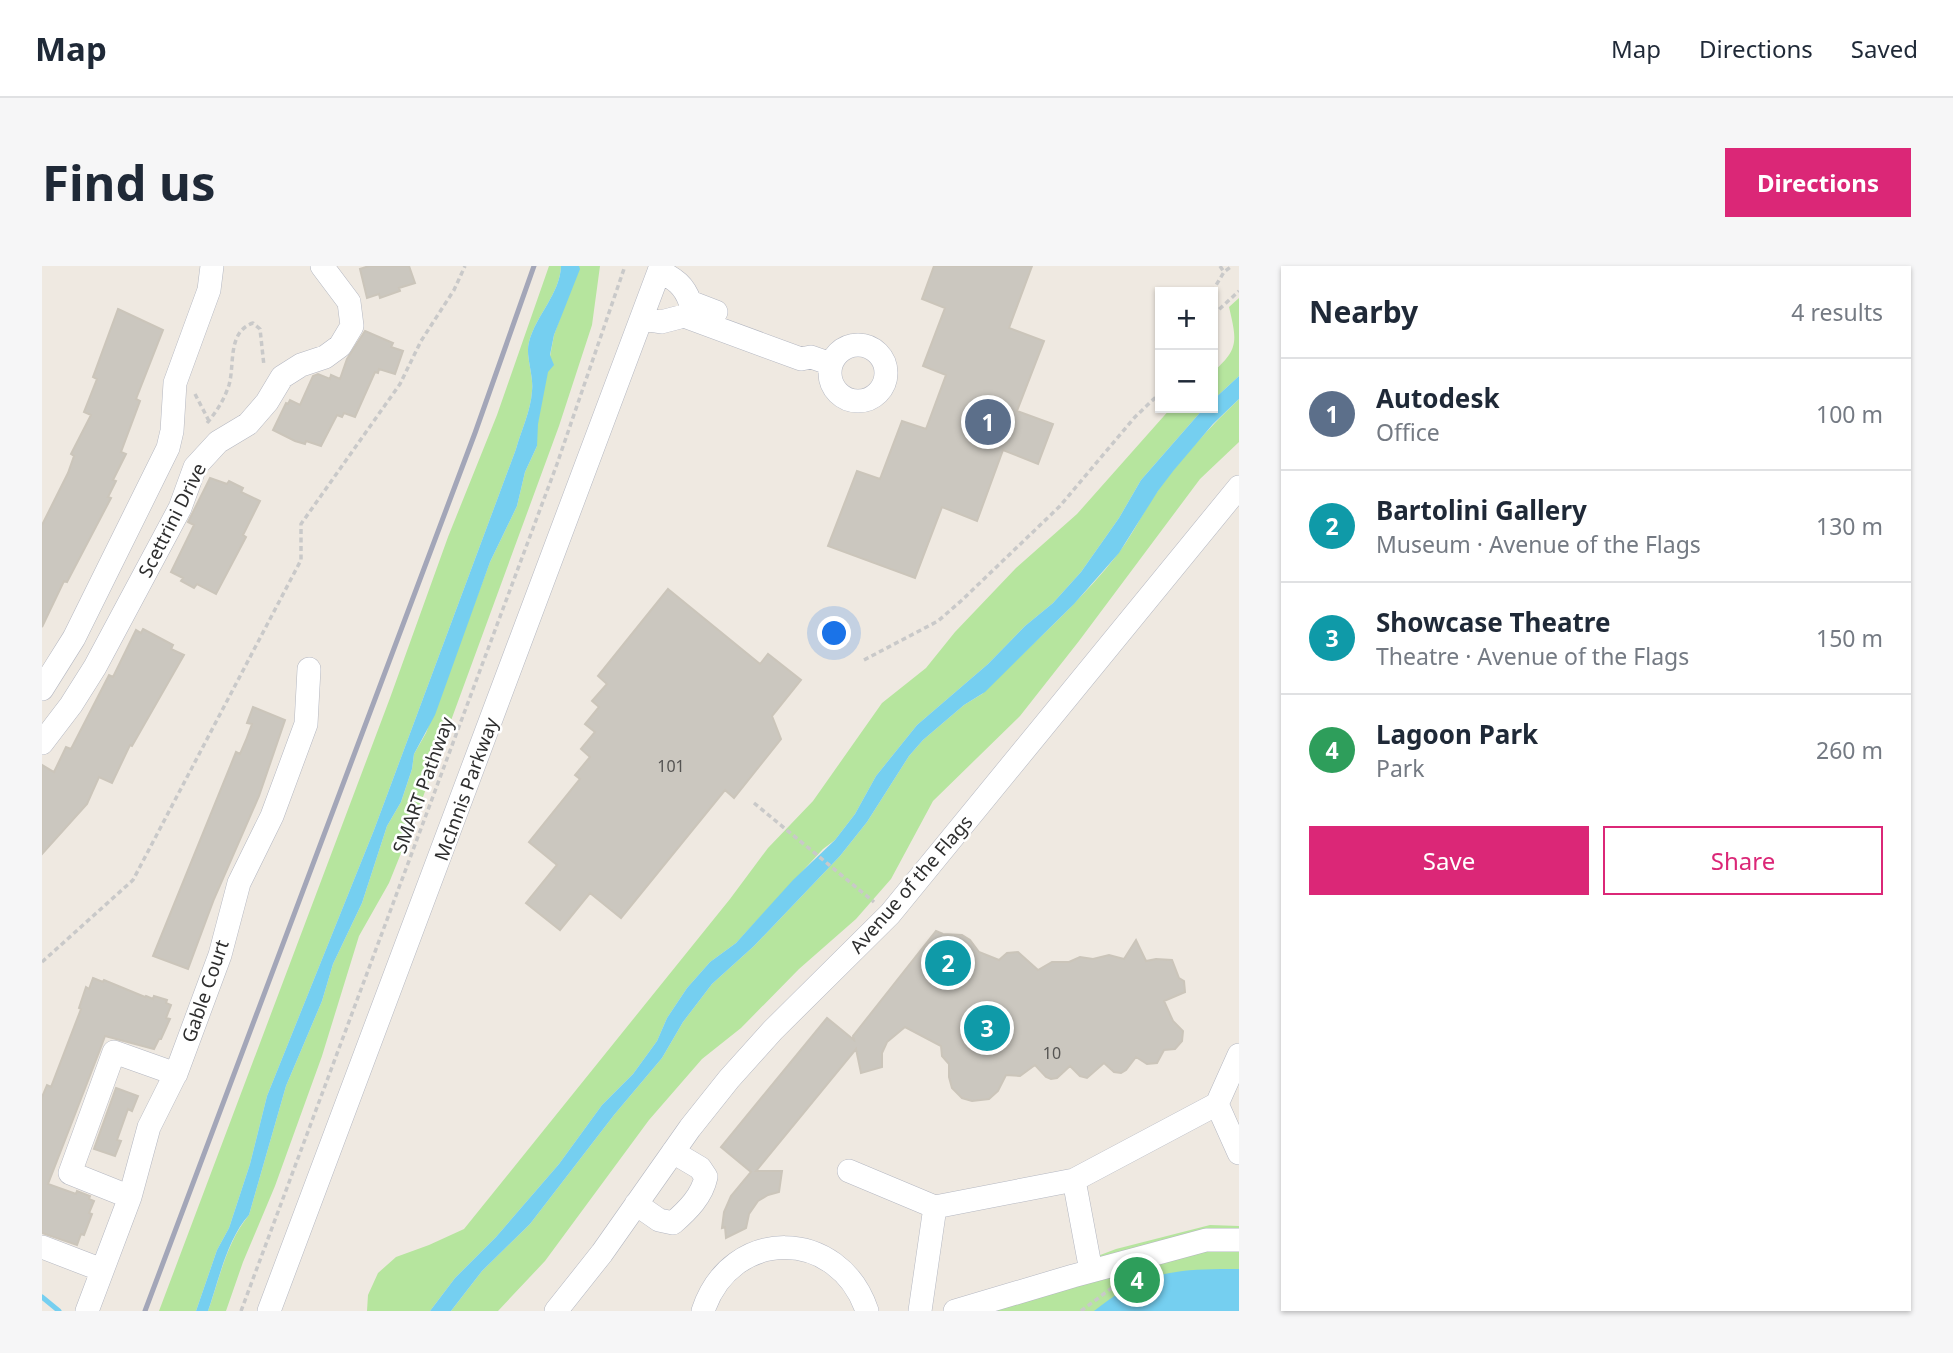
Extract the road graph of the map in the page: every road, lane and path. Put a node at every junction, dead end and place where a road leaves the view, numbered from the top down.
1 (212, 266) edge
2 (322, 266) edge
3 (465, 266) edge
4 (625, 266) edge
5 (1220, 266) edge
6 (1232, 266) edge
7 (660, 269) edge
8 (1224, 272) junction
9 (1215, 287) edge
10 (1239, 291) edge
11 (687, 309) junction
12 (1218, 310) edge
13 (642, 319) junction
14 (821, 360) dead end
15 (277, 385) junction
16 (1155, 398) edge
17 (202, 432) dead end
18 (1237, 491) edge
19 (864, 660) dead end
20 (309, 669) dead end
21 (42, 689) edge
22 (42, 743) edge
23 (754, 803) dead end
24 (874, 901) dead end
25 (42, 962) edge
26 (1239, 1055) edge
27 (176, 1074) junction
28 (1217, 1104) junction
29 (673, 1152) junction
30 (1239, 1153) edge
31 (849, 1171) dead end
32 (1074, 1180) junction
33 (130, 1196) junction
34 (636, 1204) junction
35 (935, 1207) junction
36 (1239, 1240) edge
37 (42, 1247) edge
38 (102, 1270) junction
39 (1091, 1271) junction
40 (87, 1311) edge
41 (241, 1311) edge
42 (268, 1311) edge
43 (556, 1311) edge
44 (703, 1311) edge
45 (867, 1311) edge
46 (920, 1311) edge
47 (955, 1311) edge

1 - 21 street, Scettrini Drive
2 - 15 street, Scettrini Drive
3 - 25 path
4 - 41 path, SMART Pathway
5 - 8 path
6 - 8 path
7 - 11 street
7 - 13 street, McInnis Parkway
8 - 9 path
10 - 12 path
11 - 13 street
11 - 14 street
13 - 42 street, McInnis Parkway
15 - 17 path
15 - 22 street, Scettrini Drive
16 - 19 path
18 - 29 street, Avenue of the Flags
20 - 27 street, Gable Court
23 - 24 path
26 - 28 street
27 - 33 street, Gable Court
27 - 33 street
28 - 30 street
28 - 32 street
29 - 34 street, Avenue of the Flags
29 - 34 street
31 - 35 street
32 - 35 street
32 - 39 street
33 - 38 street, Gable Court
34 - 43 street, Avenue of the Flags
35 - 46 street
36 - 39 street
37 - 38 street
38 - 40 street, Gable Court
39 - 47 street
44 - 45 street

